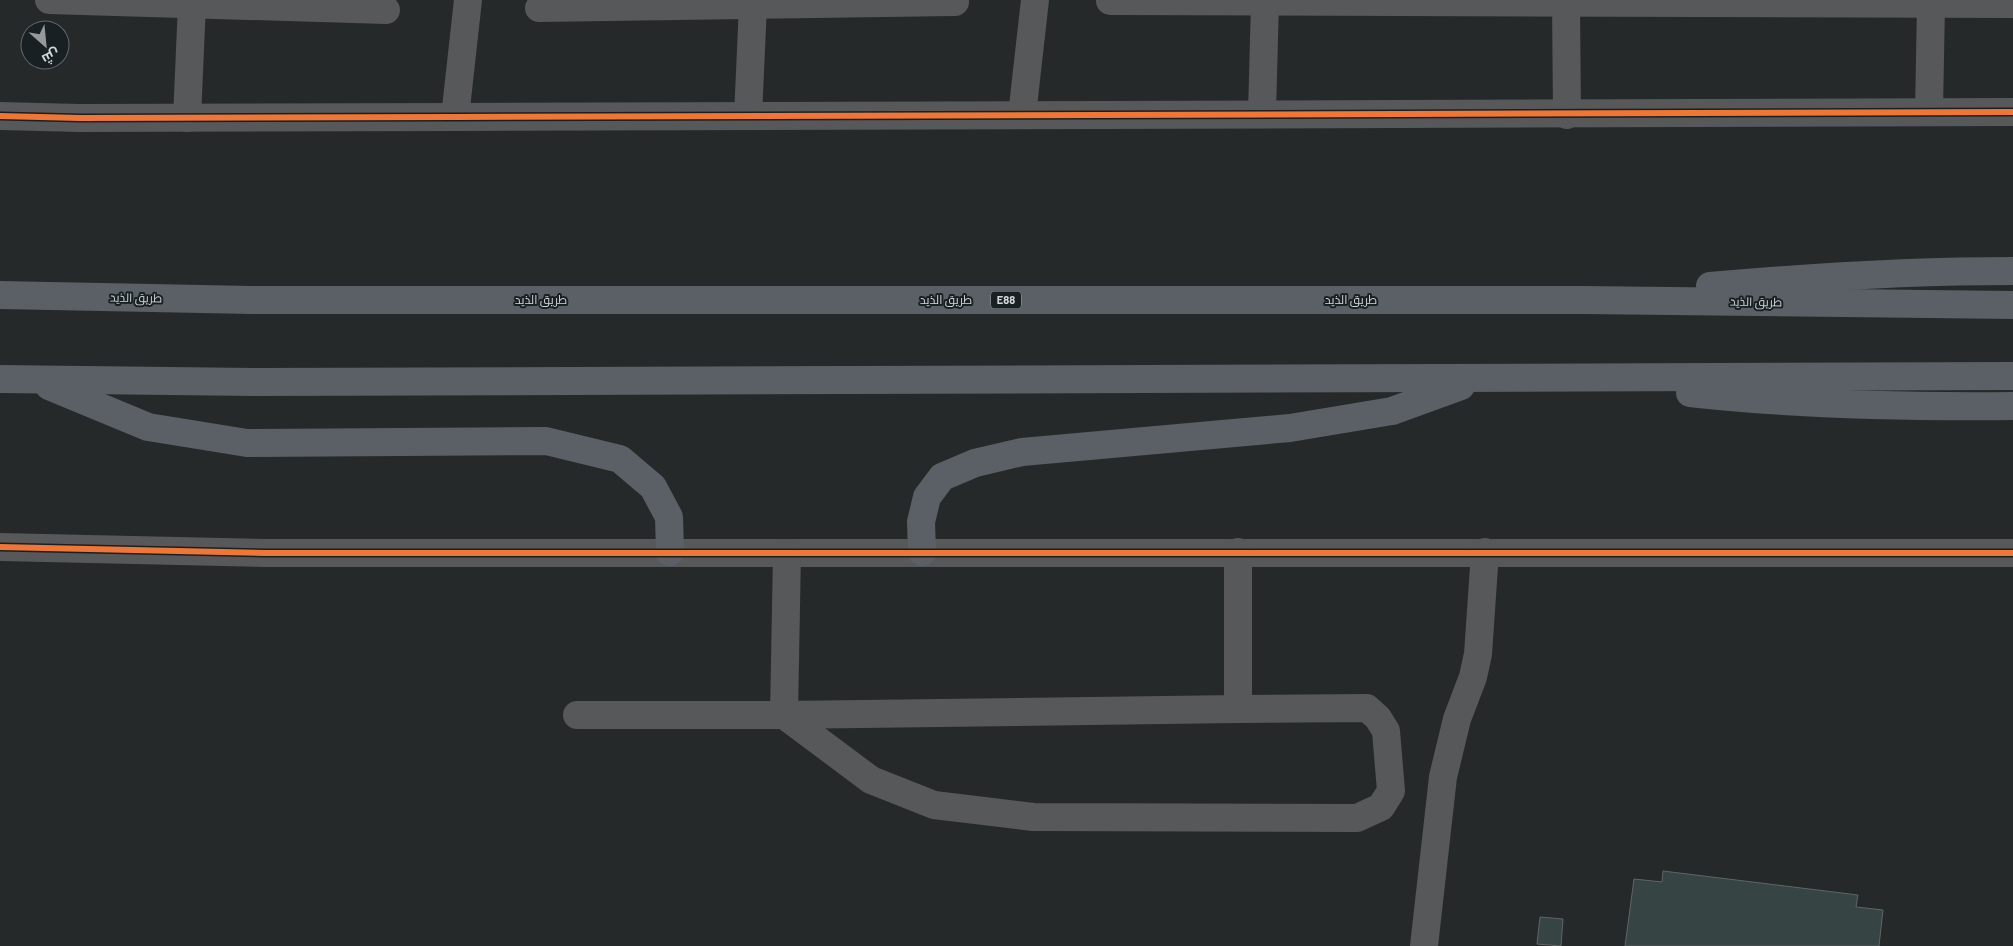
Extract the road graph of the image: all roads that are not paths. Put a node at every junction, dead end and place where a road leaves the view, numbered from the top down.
1 (49, 0) edge
2 (468, 0) edge
3 (1036, 0) edge
4 (1110, 1) edge
5 (1265, 1) edge
6 (955, 2) dead end
7 (1566, 2) junction
8 (192, 4) junction
9 (1931, 4) junction
10 (2013, 4) edge
11 (753, 5) junction
12 (539, 8) dead end
13 (386, 10) dead end
14 (1929, 112) junction
15 (2013, 112) edge
16 (1262, 114) junction
17 (1022, 115) junction
18 (1567, 115) junction
19 (0, 116) edge
20 (748, 116) junction
21 (187, 118) junction
22 (455, 118) junction
23 (2013, 272) edge
24 (0, 295) edge
25 (1582, 300) junction
26 (2013, 305) edge
27 (2013, 376) edge
28 (1579, 378) junction
29 (0, 379) edge
30 (1480, 379) junction
31 (36, 380) junction
32 (2013, 406) edge
33 (0, 548) edge
34 (670, 552) junction
35 (922, 552) junction
36 (1238, 552) junction
37 (1485, 552) junction
38 (787, 553) junction
39 (2013, 553) edge
40 (1238, 708) junction
41 (577, 715) dead end
42 (784, 715) junction
43 (1424, 946) edge

1 - 8 street
2 - 22 street
3 - 17 street
4 - 5 street
5 - 7 street
5 - 16 street
6 - 11 street
7 - 9 street
7 - 18 street
8 - 13 street
8 - 21 street
9 - 10 street
9 - 14 street
11 - 12 street
11 - 20 street
14 - 15 street
14 - 18 street
16 - 17 street
16 - 18 street
17 - 20 street
19 - 21 street
20 - 22 street
21 - 22 street
23 - 25 highway
24 - 25 highway, طريق الذيد / E88
25 - 26 highway, طريق الذيد / E88
27 - 28 highway
28 - 30 highway
28 - 32 highway
29 - 31 highway
30 - 31 highway
30 - 35 highway
31 - 34 highway
33 - 34 street
34 - 38 street
35 - 36 street
35 - 38 street
36 - 37 street
36 - 40 street
37 - 39 street
37 - 43 street
38 - 42 street
40 - 42 street
40 - 42 street
41 - 42 street

